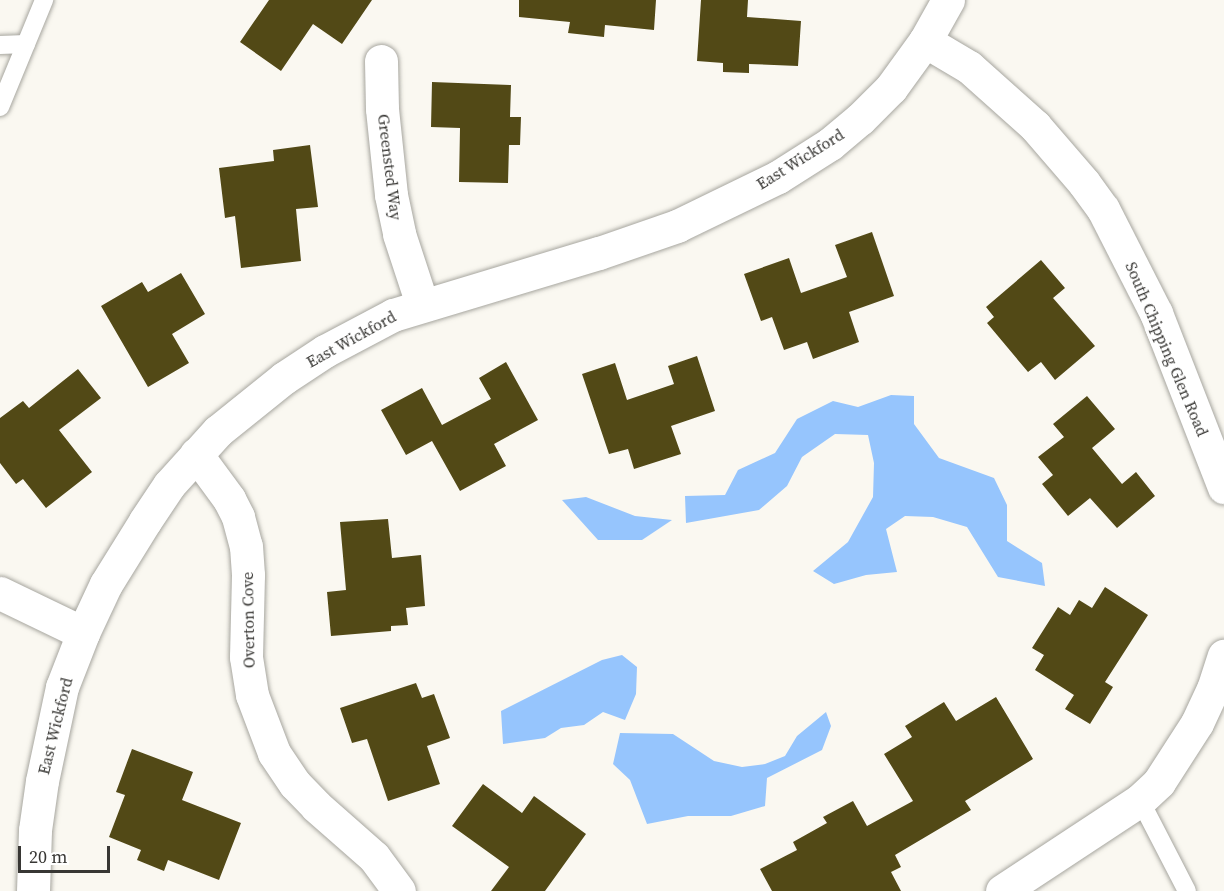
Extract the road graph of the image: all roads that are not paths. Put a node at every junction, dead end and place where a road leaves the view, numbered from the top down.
1 (44, 0) edge
2 (948, 0) edge
3 (925, 41) junction
4 (26, 44) junction
5 (0, 45) edge
6 (381, 61) dead end
7 (0, 107) edge
8 (422, 304) junction
9 (196, 454) junction
10 (1224, 487) edge
11 (0, 592) edge
12 (83, 633) junction
13 (1224, 656) edge
14 (1140, 800) junction
15 (33, 891) edge
16 (399, 891) edge
17 (1002, 891) edge
18 (1187, 891) edge

1 - 4 lane
2 - 3 street, East Wickford
3 - 8 street, East Wickford
3 - 10 street, South Chipping Glen Road
4 - 5 lane
4 - 7 lane
6 - 8 street, Greensted Way
8 - 9 street, East Wickford
9 - 12 street, East Wickford
9 - 16 street, Overton Cove
11 - 12 street
12 - 15 street, East Wickford
13 - 14 street
14 - 17 street
14 - 18 lane

